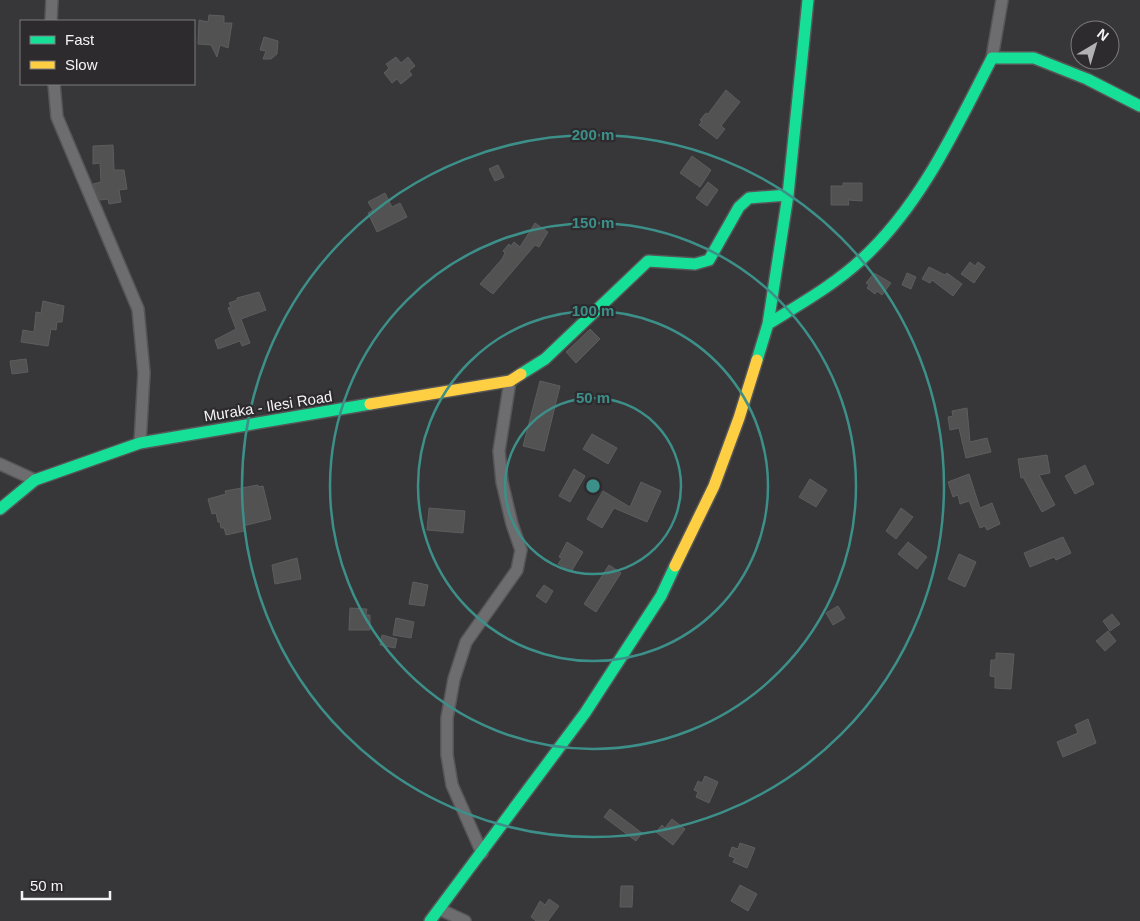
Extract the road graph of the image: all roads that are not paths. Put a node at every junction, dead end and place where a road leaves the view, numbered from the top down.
1 (52, 0) edge
2 (808, 0) edge
3 (1002, 0) edge
4 (51, 20) edge
5 (992, 58) junction
6 (54, 85) edge
7 (1140, 106) edge
8 (788, 196) junction
9 (768, 324) junction
10 (510, 381) junction
11 (140, 443) junction
12 (0, 464) edge
13 (35, 480) junction
14 (0, 509) edge
15 (482, 853) junction
16 (439, 909) junction
17 (430, 921) edge
18 (465, 921) edge

1 - 4 street
2 - 8 main road
3 - 5 street
5 - 7 main road
5 - 9 main road
6 - 11 street
8 - 9 main road
8 - 10 main road, Muraka - Ilesi Road
9 - 15 main road
10 - 11 main road, Muraka - Ilesi Road
10 - 15 street
11 - 13 main road, Muraka - Ilesi Road
12 - 13 street
13 - 14 main road
15 - 16 main road
16 - 17 main road
16 - 18 street

